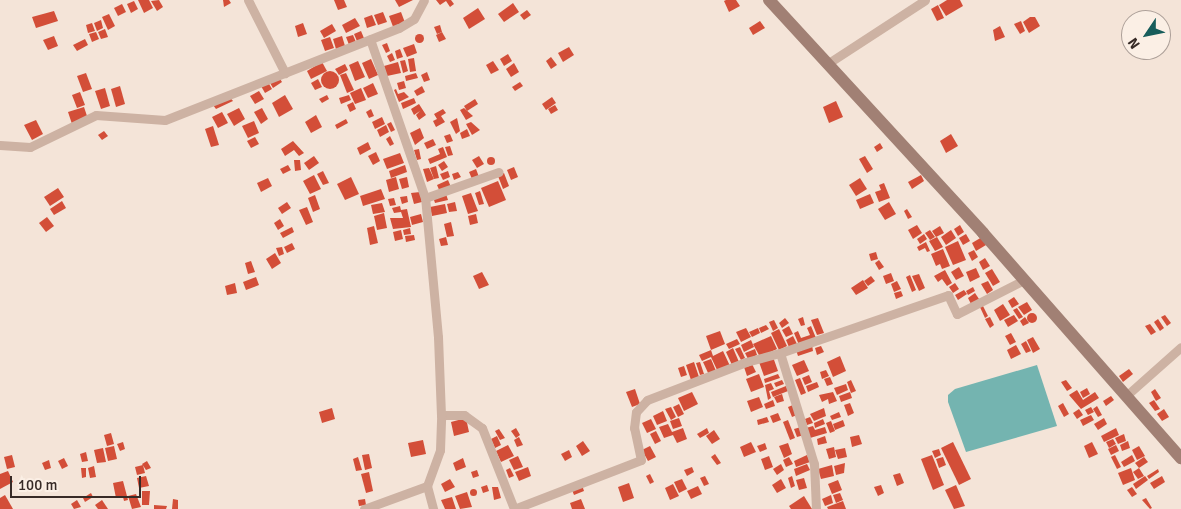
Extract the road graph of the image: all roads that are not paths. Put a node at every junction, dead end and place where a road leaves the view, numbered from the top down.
1 (248, 0) edge
2 (424, 0) edge
3 (769, 0) edge
4 (925, 0) edge
5 (370, 39) junction
6 (828, 64) junction
7 (285, 73) junction
8 (0, 145) edge
9 (499, 172) dead end
10 (425, 198) junction
11 (1024, 280) junction
12 (1181, 347) edge
13 (780, 353) junction
14 (1127, 396) junction
15 (440, 415) junction
16 (1181, 458) edge
17 (427, 486) junction
18 (364, 509) edge
19 (433, 509) edge
20 (514, 509) edge
21 (816, 509) edge

1 - 7 street
2 - 5 street
3 - 6 street
4 - 6 street
5 - 7 street
5 - 10 street
6 - 11 street
7 - 8 street
9 - 10 street
10 - 15 street
11 - 13 street
11 - 14 street
12 - 14 street
13 - 20 street
13 - 21 street
14 - 16 street
15 - 17 street
15 - 20 street
17 - 18 street
17 - 19 street

